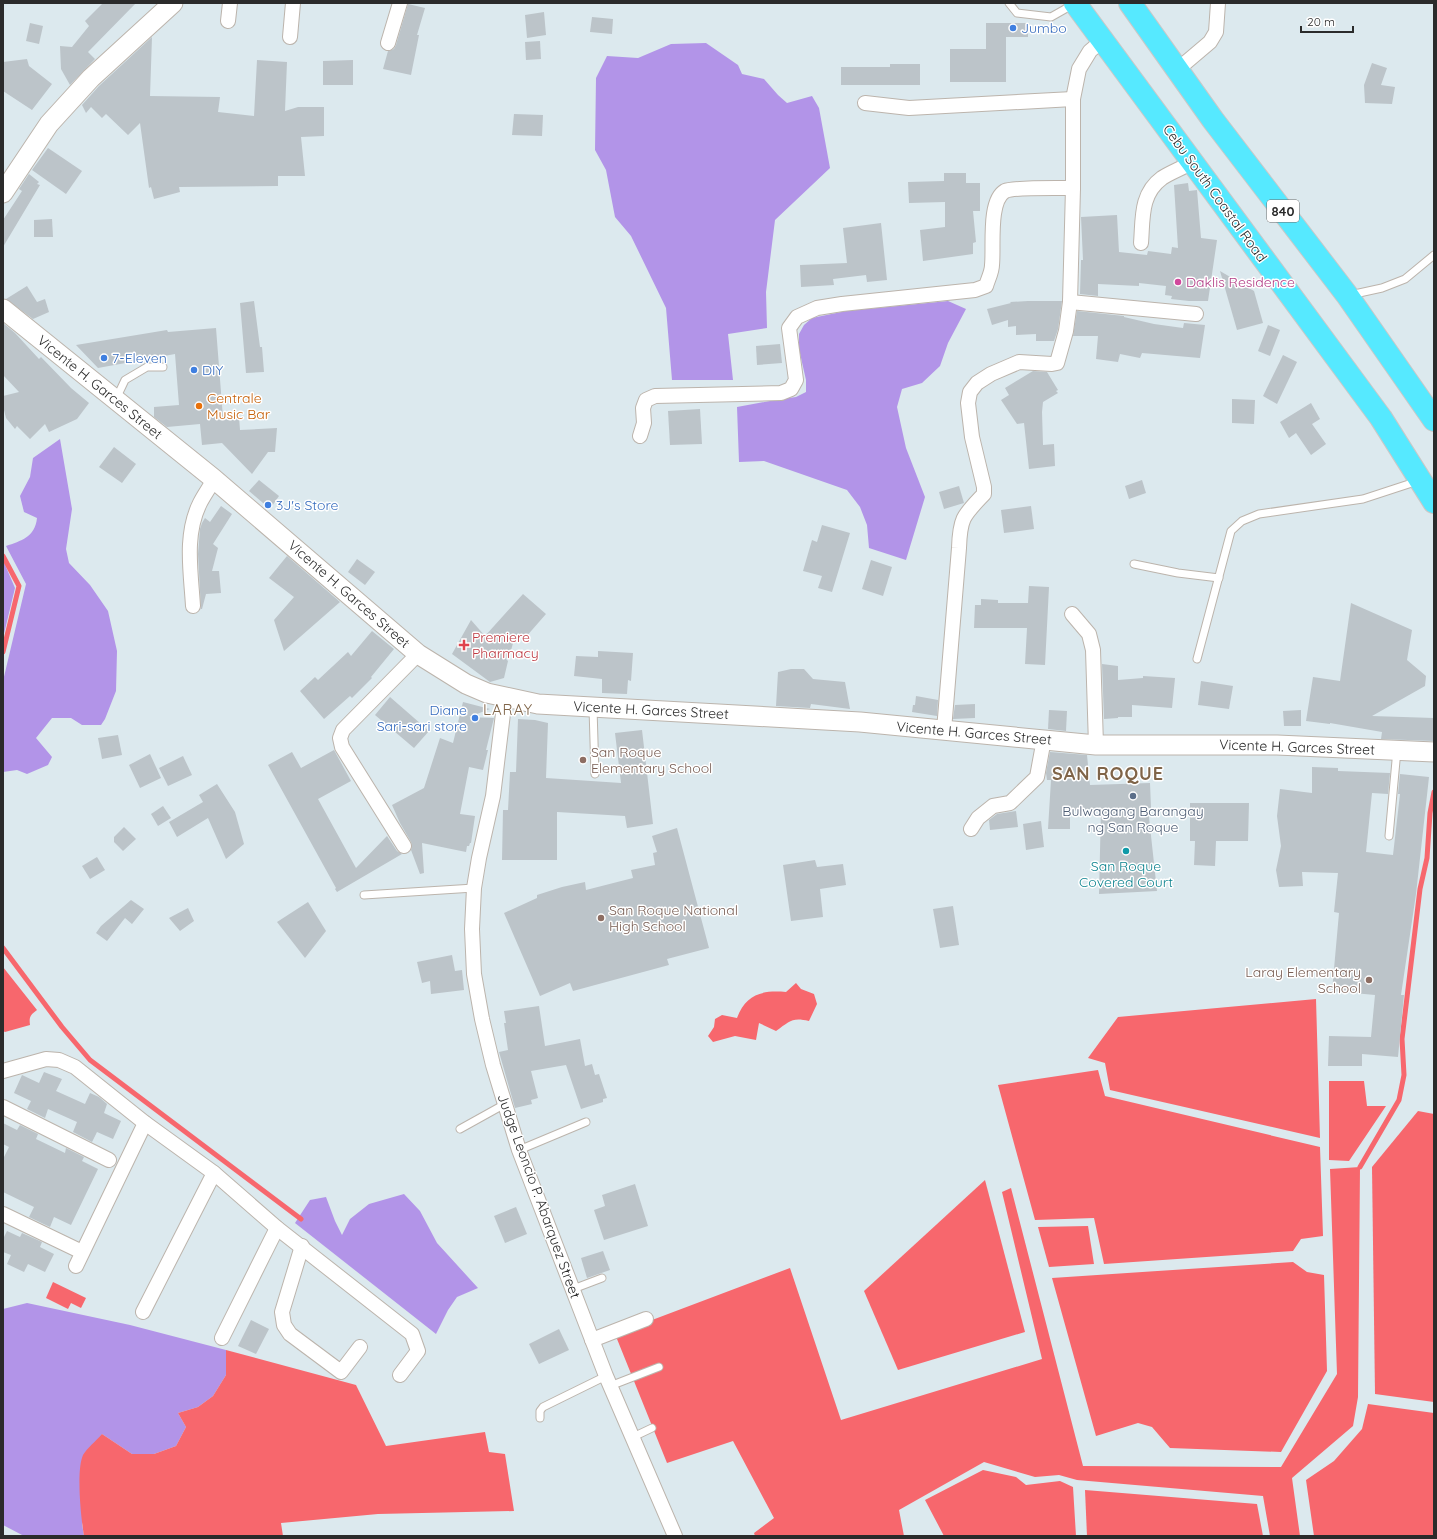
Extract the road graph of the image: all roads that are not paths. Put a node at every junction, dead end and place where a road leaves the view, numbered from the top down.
1 (173, 3) edge
2 (230, 3) edge
3 (293, 3) edge
4 (400, 3) edge
5 (1009, 3) edge
6 (1075, 3) edge
7 (1130, 3) edge
8 (1218, 3) edge
9 (228, 21) dead end
10 (290, 37) dead end
11 (1103, 40) junction
12 (388, 43) dead end
13 (1178, 70) junction
14 (1073, 99) junction
15 (865, 103) dead end
16 (1192, 162) junction
17 (1073, 188) junction
18 (3, 193) edge
19 (1141, 243) dead end
20 (1434, 254) edge
21 (1347, 295) junction
22 (1070, 302) junction
23 (3, 309) edge
24 (1196, 314) dead end
25 (163, 367) dead end
26 (116, 399) junction
27 (1430, 410) edge
28 (640, 436) dead end
29 (214, 479) junction
30 (1420, 480) junction
31 (1434, 502) edge
32 (1134, 564) dead end
33 (1219, 578) junction
34 (193, 606) dead end
35 (1072, 614) dead end
36 (418, 654) junction
37 (1197, 659) dead end
38 (504, 698) junction
39 (593, 706) junction
40 (944, 730) junction
41 (1044, 739) junction
42 (1096, 744) junction
43 (1397, 750) junction
44 (1434, 752) edge
45 (595, 774) dead end
46 (971, 829) dead end
47 (1389, 836) dead end
48 (404, 846) dead end
49 (474, 888) junction
50 (364, 895) dead end
51 (3, 1071) edge
52 (505, 1104) junction
53 (3, 1108) edge
54 (586, 1122) dead end
55 (146, 1123) junction
56 (460, 1129) dead end
57 (519, 1150) junction
58 (110, 1160) dead end
59 (214, 1173) junction
60 (3, 1214) edge
61 (278, 1228) junction
62 (302, 1246) junction
63 (82, 1252) junction
64 (76, 1266) dead end
65 (602, 1278) dead end
66 (573, 1289) junction
67 (143, 1312) dead end
68 (646, 1319) dead end
69 (222, 1338) dead end
70 (592, 1340) junction
71 (360, 1347) dead end
72 (658, 1368) dead end
73 (400, 1375) dead end
74 (608, 1381) junction
75 (540, 1418) dead end
76 (652, 1428) dead end
77 (632, 1437) junction
78 (675, 1536) edge

1 - 18 street
2 - 9 street
3 - 10 street
4 - 12 street
5 - 6 lane
6 - 11 highway, Cebu South Coastal Road
7 - 13 highway, 840
8 - 13 street
11 - 14 street
11 - 16 highway, Cebu South Coastal Road
13 - 21 highway, 840
14 - 15 street
14 - 17 street
16 - 19 street
16 - 30 highway, Cebu South Coastal Road
17 - 22 street
17 - 28 street
20 - 21 lane
21 - 27 highway, 840
22 - 24 street
22 - 40 street
23 - 26 street, Vicente H. Garces Street
25 - 26 lane
26 - 29 street, Vicente H. Garces Street
29 - 34 street
29 - 36 street, Vicente H. Garces Street
30 - 31 highway, Cebu South Coastal Road
30 - 33 lane
32 - 33 lane
33 - 37 lane
35 - 42 street
36 - 38 street, Vicente H. Garces Street
36 - 48 street
38 - 39 street, Vicente H. Garces Street
38 - 49 street, Judge Leoncio P. Abarquez Street
39 - 40 street, Vicente H. Garces Street
39 - 45 lane
40 - 41 street, Vicente H. Garces Street
41 - 42 street, Vicente H. Garces Street
41 - 46 street
42 - 43 street, Vicente H. Garces Street
43 - 44 street, Vicente H. Garces Street
43 - 47 lane
49 - 50 lane
49 - 52 street, Judge Leoncio P. Abarquez Street
51 - 55 street
52 - 56 lane
52 - 57 street, Judge Leoncio P. Abarquez Street
53 - 58 street
54 - 57 lane
55 - 59 street
55 - 63 street
57 - 66 street, Judge Leoncio P. Abarquez Street
59 - 61 street
59 - 67 street
60 - 63 street
61 - 62 street
61 - 69 street
62 - 71 street
62 - 73 street
63 - 64 street
65 - 66 lane
66 - 70 street, Judge Leoncio P. Abarquez Street
68 - 70 street
70 - 74 street, Judge Leoncio P. Abarquez Street
72 - 74 lane
74 - 75 lane
74 - 77 street, Judge Leoncio P. Abarquez Street
76 - 77 lane
77 - 78 street, Judge Leoncio P. Abarquez Street

